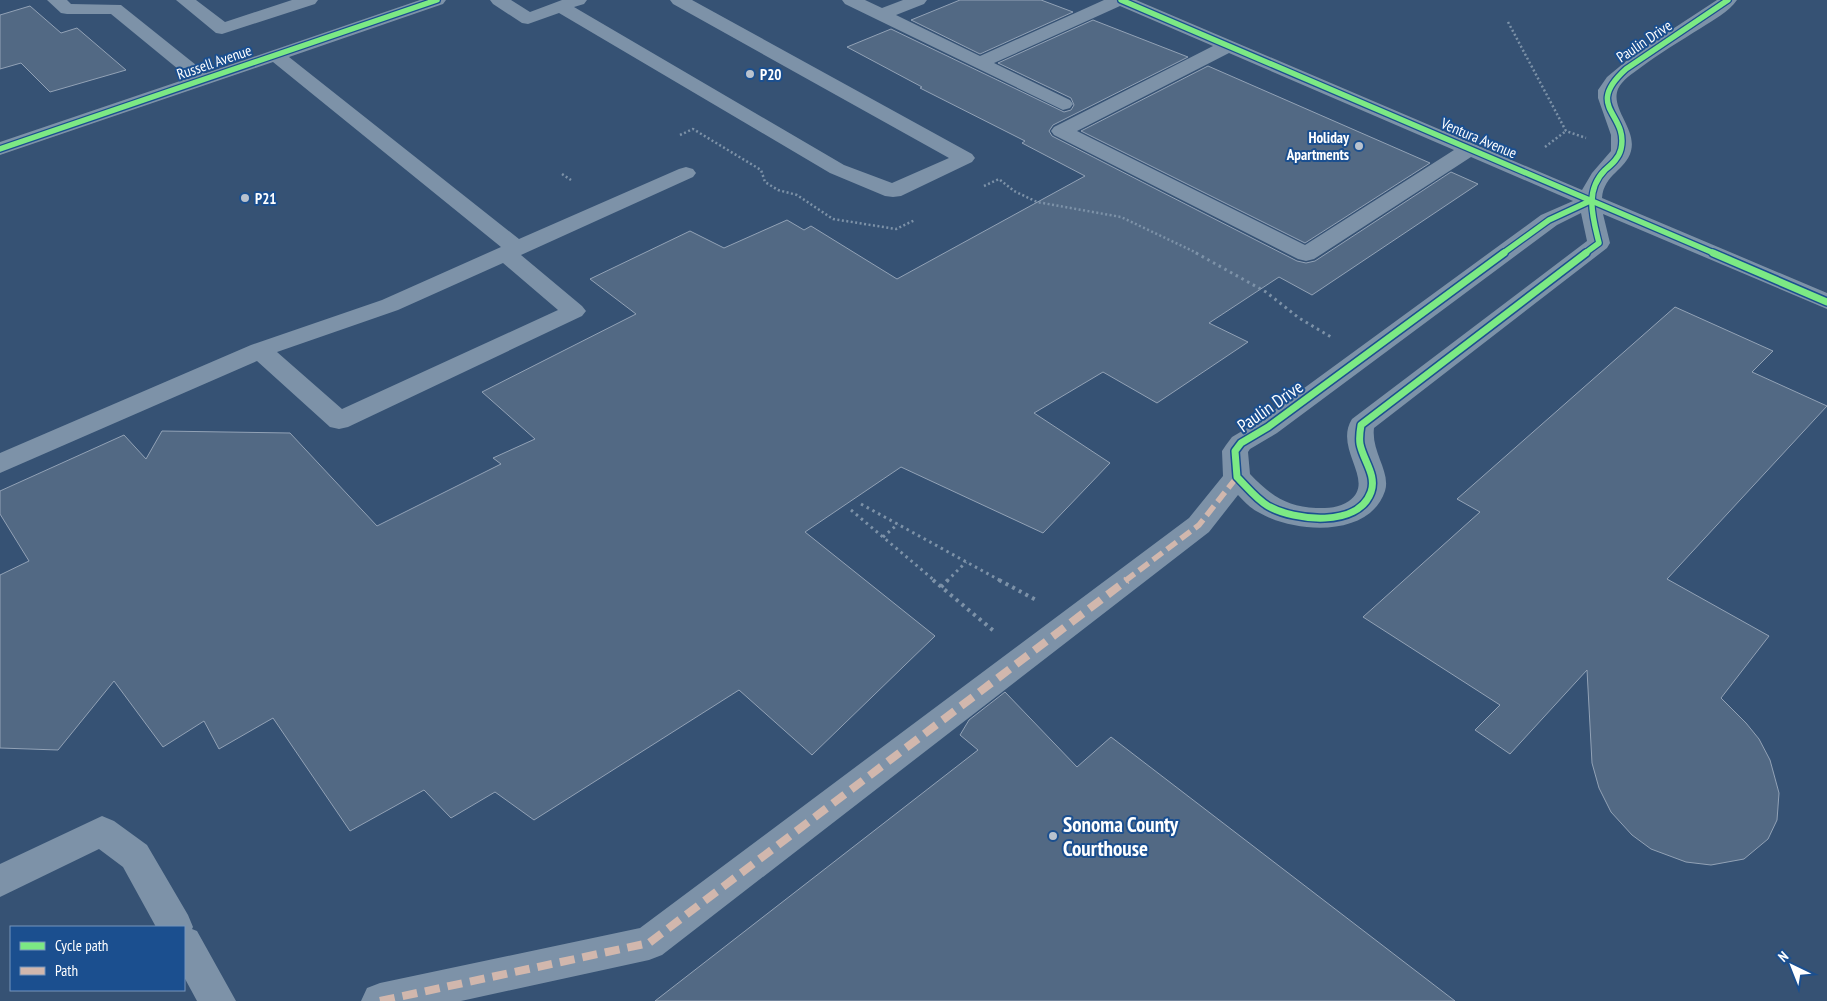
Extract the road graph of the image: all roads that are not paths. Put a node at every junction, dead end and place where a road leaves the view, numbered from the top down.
1 (56, 0) edge
2 (185, 0) edge
3 (309, 0) edge
4 (437, 0) edge
5 (499, 0) edge
6 (580, 0) edge
7 (680, 0) edge
8 (852, 0) edge
9 (918, 0) edge
10 (1728, 0) edge
11 (1126, 1) edge
12 (561, 7) junction
13 (882, 15) junction
14 (1228, 46) junction
15 (275, 55) junction
16 (979, 63) junction
17 (203, 80) junction
18 (1063, 104) dead end
19 (0, 149) edge
20 (1469, 149) junction
21 (686, 173) dead end
22 (1590, 200) junction
23 (510, 250) junction
24 (1827, 302) edge
25 (260, 350) junction
26 (0, 464) edge
27 (1237, 477) junction
28 (0, 881) edge
29 (174, 926) edge
30 (185, 945) edge
31 (217, 1001) edge
32 (380, 1001) edge

1 - 17 street
2 - 3 street
4 - 15 street, Russell Avenue
5 - 12 street
6 - 12 street
7 - 12 street
8 - 13 street
9 - 13 street
10 - 22 street, Paulin Drive
11 - 14 street, Ventura Avenue
11 - 16 street
13 - 16 street
14 - 20 street, Ventura Avenue
14 - 20 street
15 - 17 street, Russell Avenue
15 - 23 street
16 - 18 street
17 - 19 street, Russell Avenue
20 - 22 street, Ventura Avenue
21 - 23 street
22 - 24 street, Ventura Avenue
22 - 27 street, Paulin Drive
22 - 27 street
23 - 25 street
23 - 25 street
25 - 26 street
27 - 32 street
28 - 29 street
30 - 31 street

